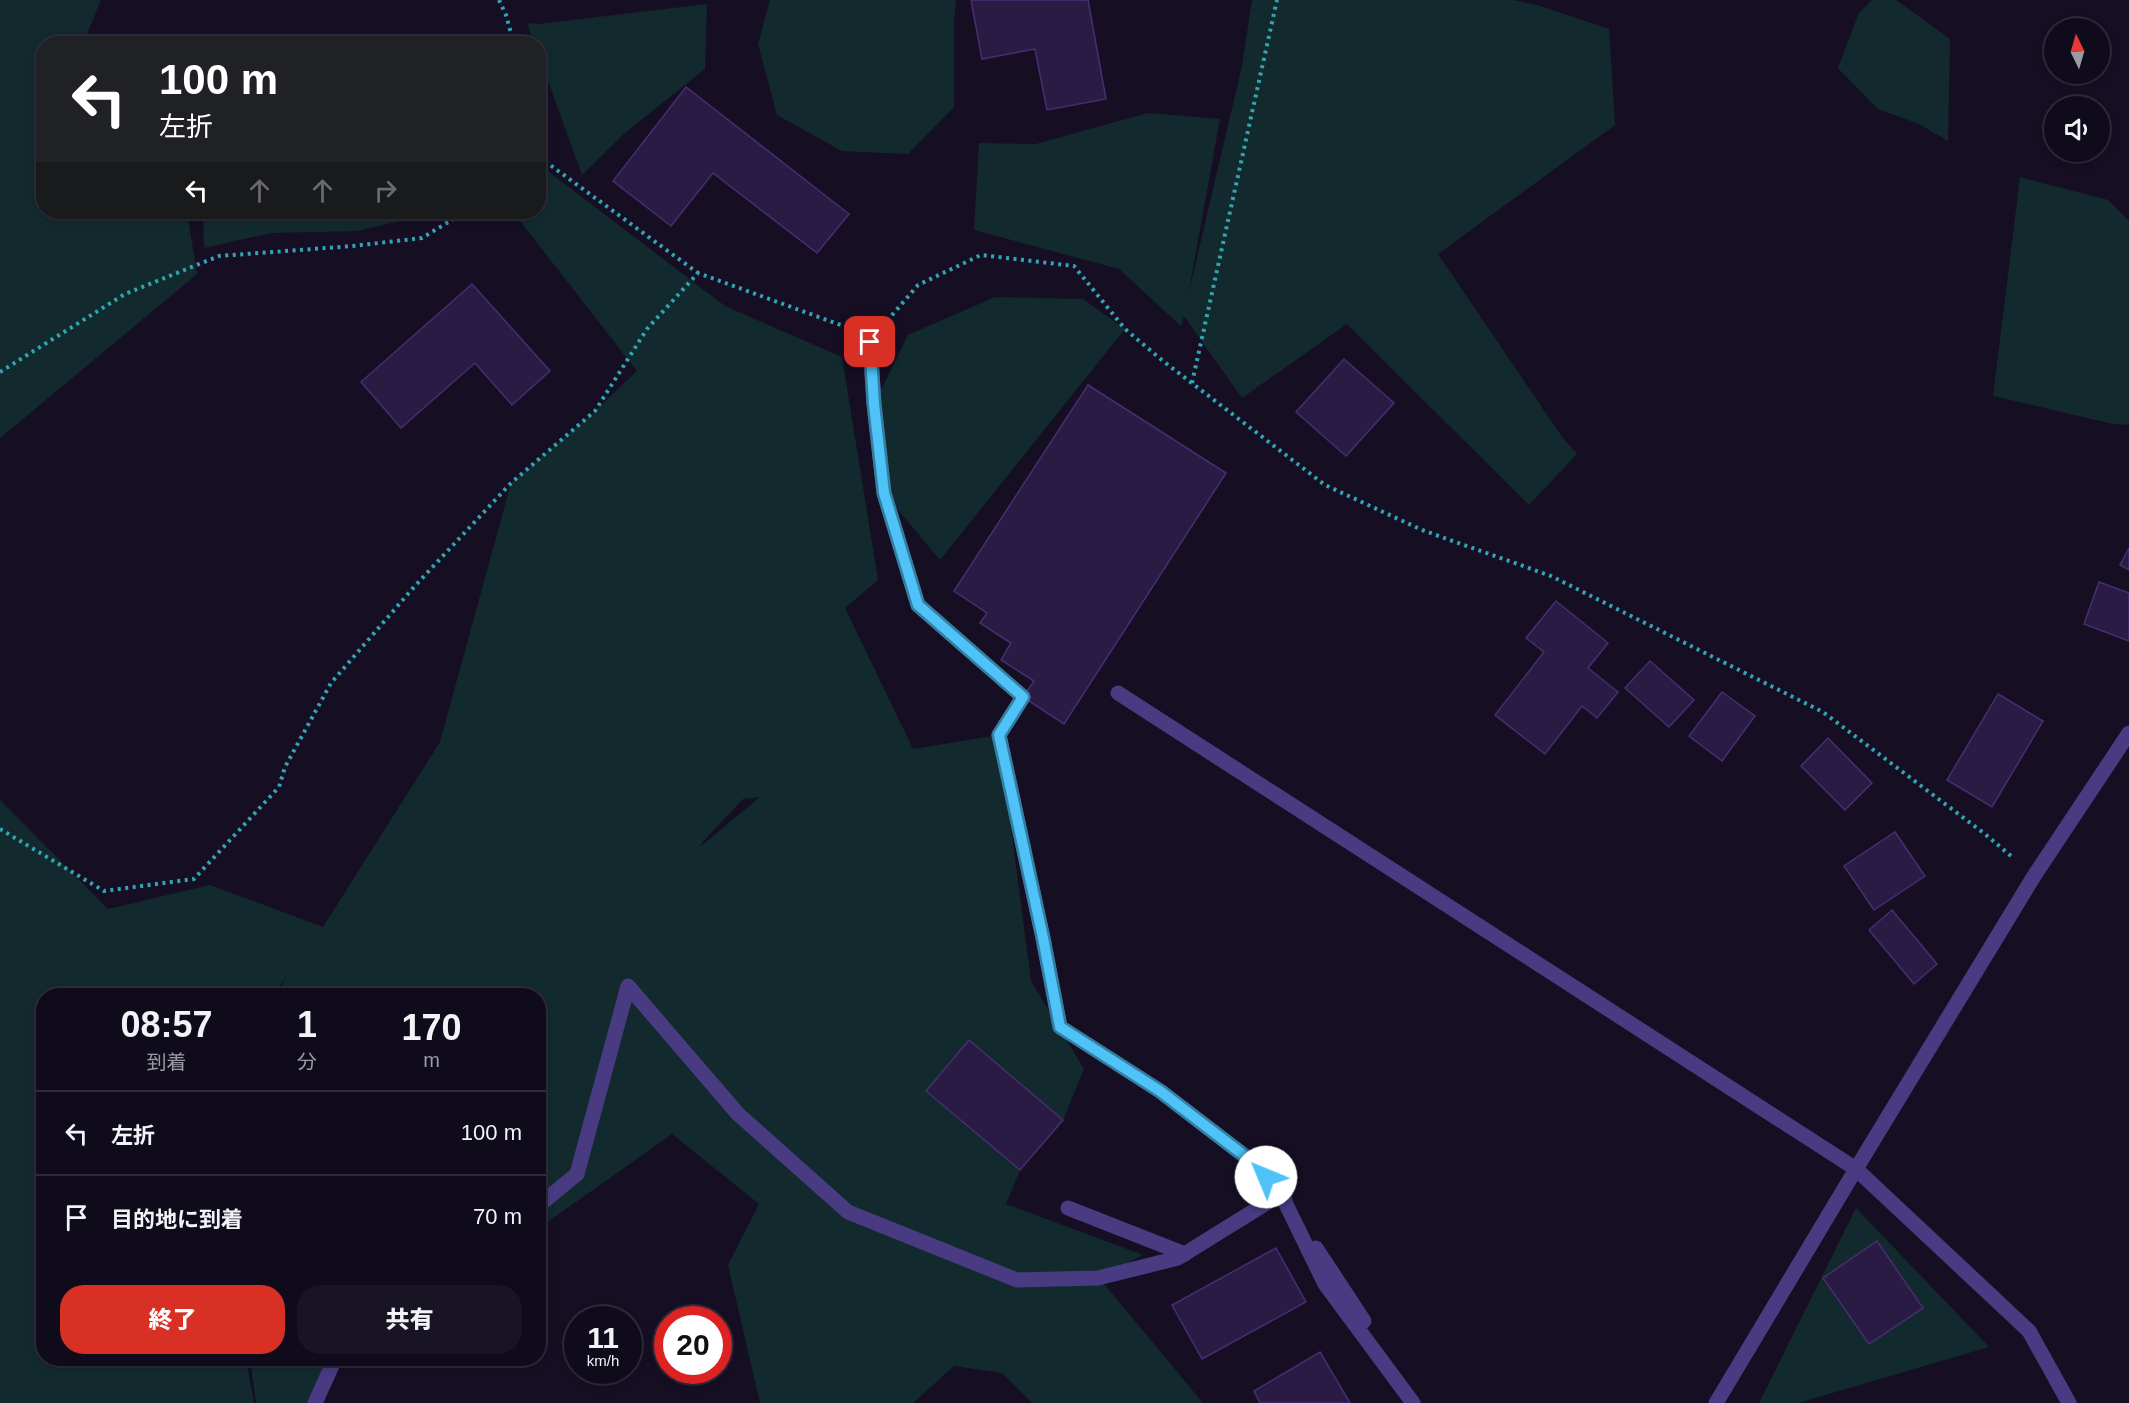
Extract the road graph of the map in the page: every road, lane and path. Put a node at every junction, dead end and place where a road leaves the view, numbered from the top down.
1 (499, 0) edge
2 (1277, 0) edge
3 (512, 36) edge
4 (546, 162) edge
5 (453, 219) edge
6 (698, 273) junction
7 (870, 342) junction
8 (0, 372) edge
9 (1192, 383) junction
10 (1118, 693) dead end
11 (2129, 733) edge
12 (0, 829) edge
13 (2034, 876) junction
14 (1856, 1169) junction
15 (1281, 1194) junction
16 (546, 1199) edge
17 (1068, 1208) dead end
18 (1185, 1254) junction
19 (332, 1366) edge
20 (315, 1403) edge
21 (1415, 1403) edge
22 (1716, 1403) edge
23 (2068, 1403) edge

1 - 3 path
2 - 9 path
4 - 6 path
5 - 8 path
6 - 7 path
6 - 12 path
7 - 9 path
7 - 15 street
9 - 13 path
10 - 14 street
11 - 13 street
13 - 14 street
14 - 22 street
14 - 23 street
15 - 18 street
15 - 21 street
16 - 18 street
17 - 18 street
19 - 20 street

